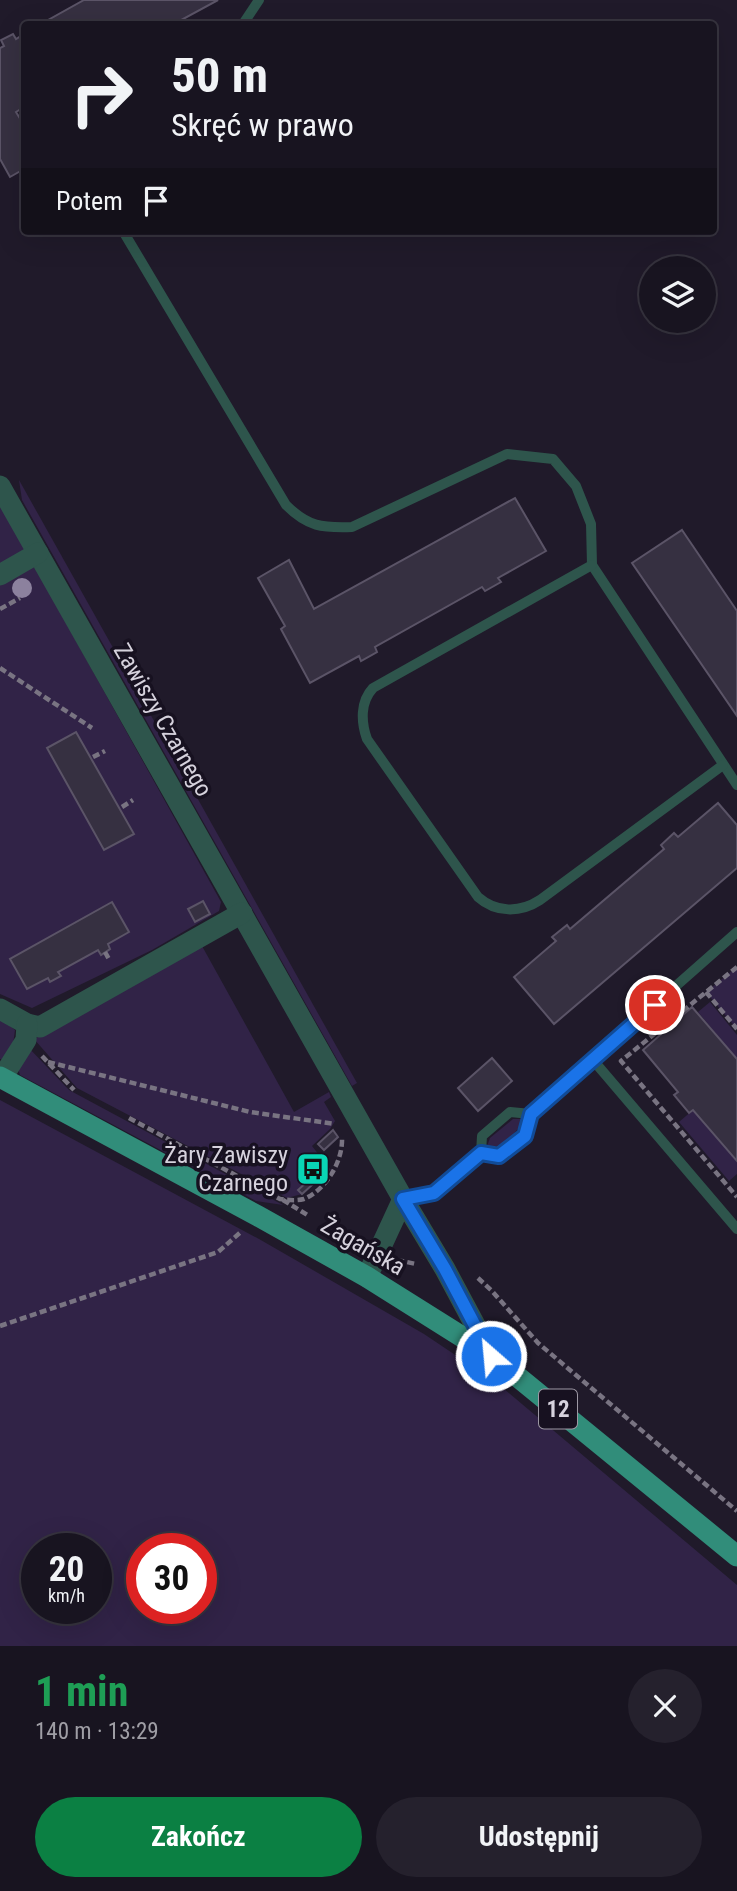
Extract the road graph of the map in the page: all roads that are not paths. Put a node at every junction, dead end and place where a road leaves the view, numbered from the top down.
1 (259, 0) edge
2 (245, 21) edge
3 (125, 235) edge
4 (0, 486) edge
5 (38, 553) junction
6 (592, 565) junction
7 (0, 575) edge
8 (723, 765) junction
9 (737, 785) edge
10 (242, 913) junction
11 (737, 932) edge
12 (0, 1009) edge
13 (26, 1032) junction
14 (593, 1060) junction
15 (1, 1077) edge
16 (531, 1114) junction
17 (481, 1153) junction
18 (403, 1199) junction
19 (737, 1228) edge
20 (367, 1277) junction
21 (491, 1356) junction
22 (737, 1556) edge

1 - 2 lane
3 - 6 lane
4 - 5 street, Zawiszy Czarnego
5 - 7 street
5 - 10 street, Zawiszy Czarnego
6 - 8 lane
6 - 8 lane
8 - 9 lane
10 - 13 street
10 - 18 street, Zawiszy Czarnego
11 - 14 lane
12 - 13 street
13 - 15 street
14 - 16 lane
14 - 19 lane
15 - 20 main road, Żagańska / 12
16 - 17 lane
16 - 17 lane
17 - 18 lane
18 - 20 street
18 - 21 street, Zawiszy Czarnego
20 - 21 main road, Żagańska / 12
21 - 22 main road, Żagańska / 12

